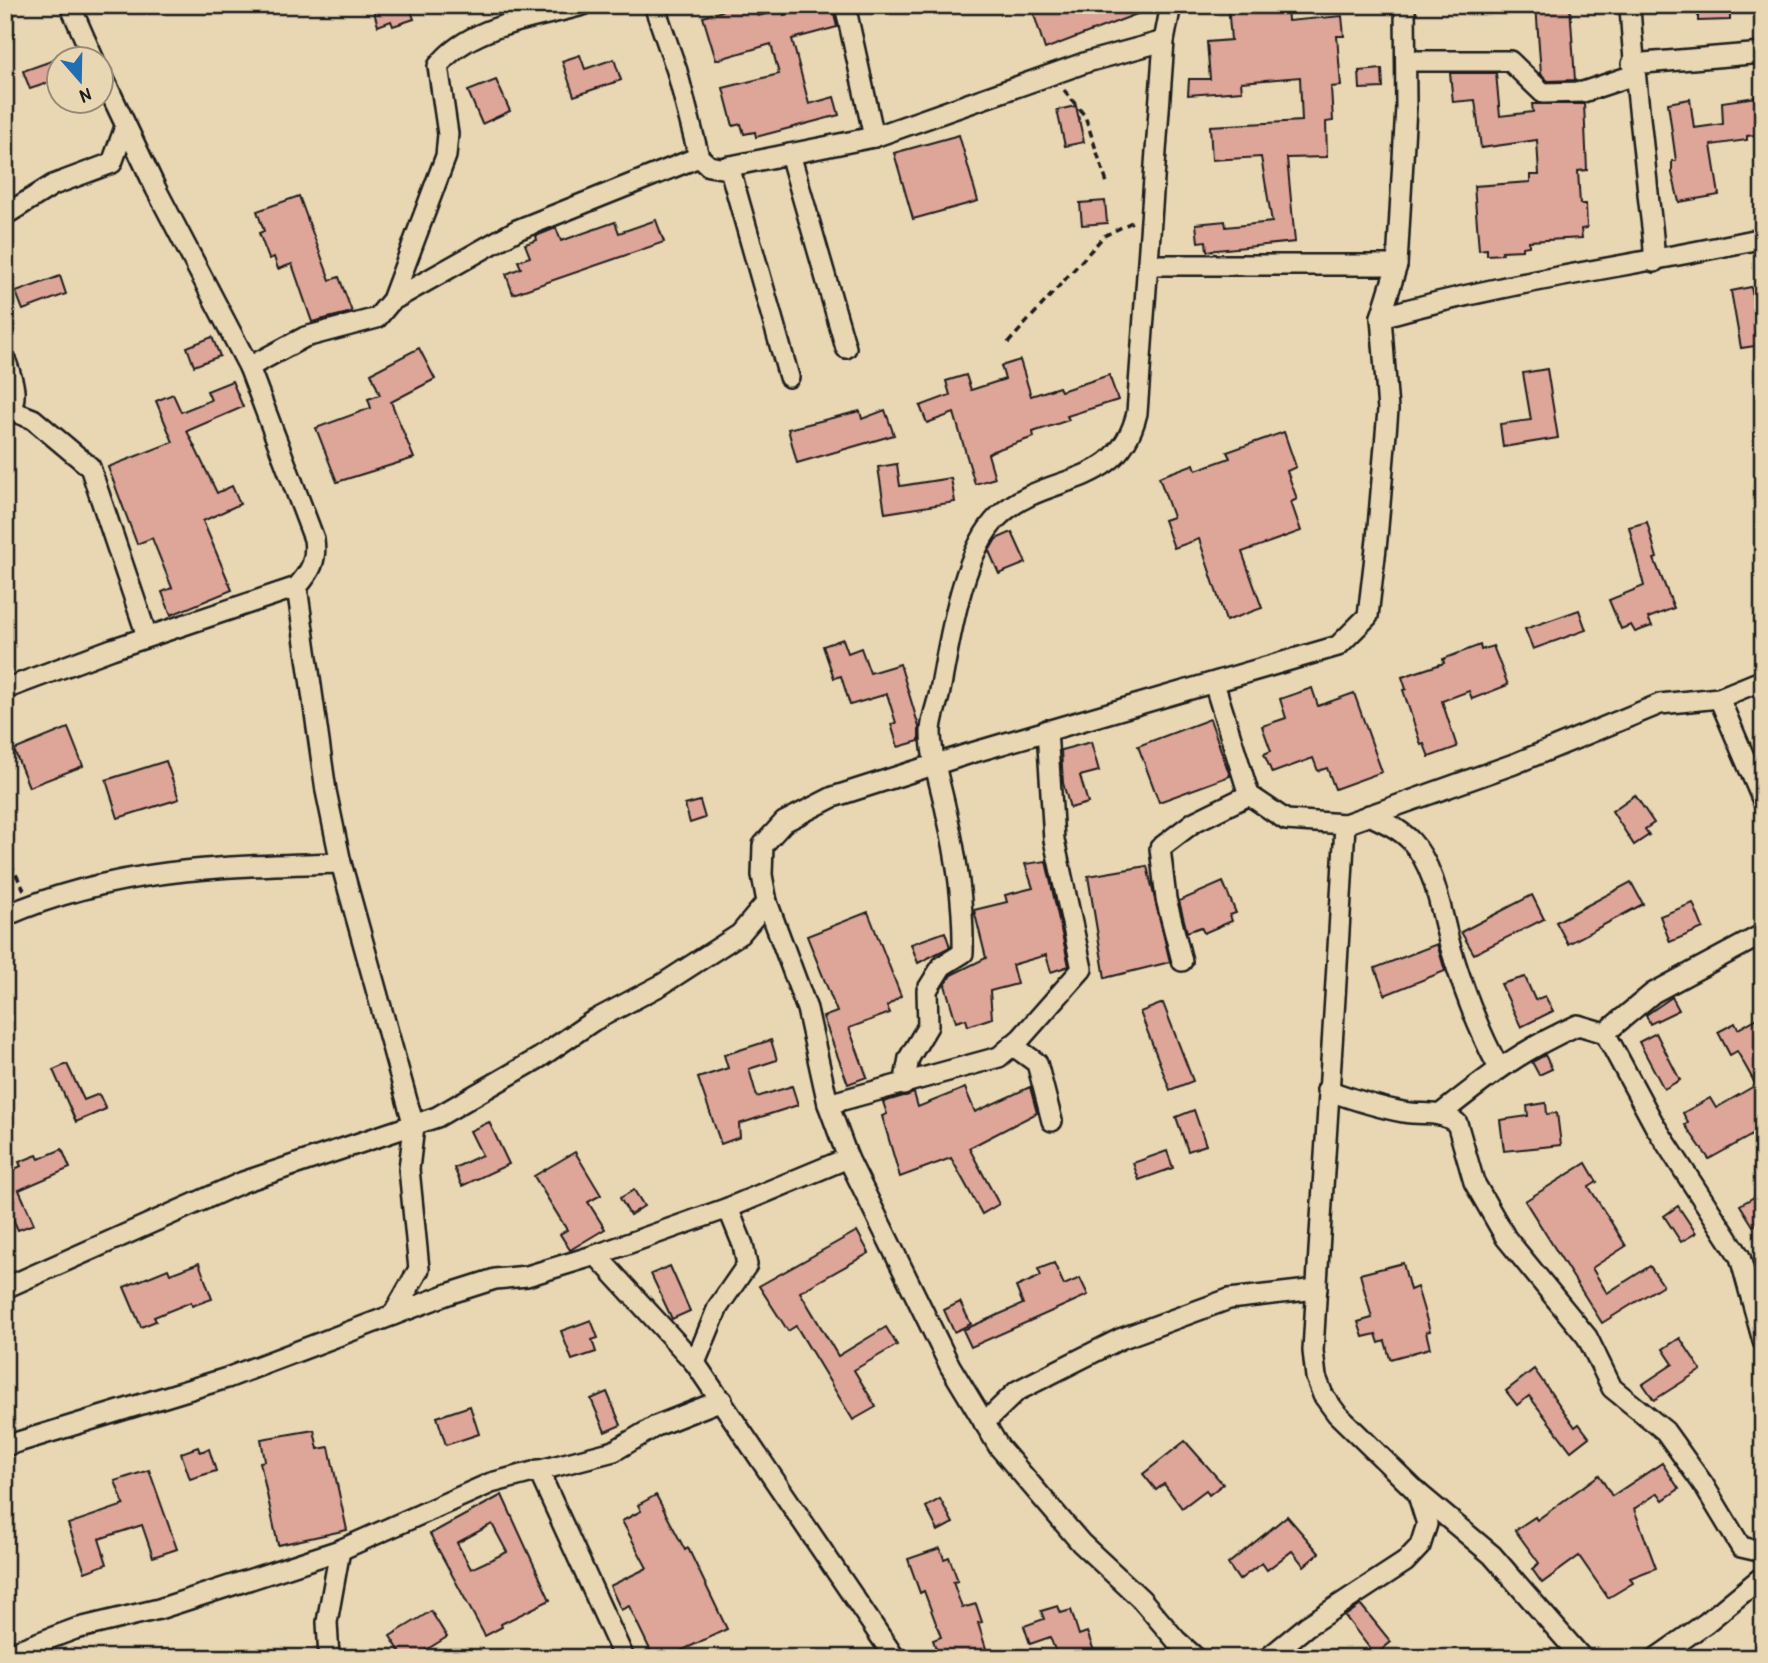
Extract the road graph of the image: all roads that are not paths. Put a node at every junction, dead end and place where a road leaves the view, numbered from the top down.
1 (70, 5) edge
2 (583, 5) edge
3 (654, 5) edge
4 (845, 5) edge
5 (1171, 5) edge
6 (1405, 5) edge
7 (1630, 5) edge
8 (1164, 41) junction
9 (88, 46) edge
10 (1763, 53) edge
11 (1407, 61) junction
12 (1633, 70) junction
13 (116, 107) edge
14 (125, 127) junction
15 (874, 137) junction
16 (790, 154) junction
17 (699, 157) junction
18 (729, 166) junction
19 (5, 215) edge
20 (1763, 238) edge
21 (1654, 262) junction
22 (1149, 265) junction
23 (1397, 265) junction
24 (392, 300) junction
25 (1381, 317) junction
26 (846, 348) dead end
27 (5, 359) edge
28 (249, 367) junction
29 (789, 377) dead end
30 (8, 412) edge
31 (297, 587) junction
32 (148, 636) junction
33 (1763, 680) edge
34 (1214, 682) junction
35 (5, 689) edge
36 (1719, 698) junction
37 (1047, 730) junction
38 (937, 765) junction
39 (1249, 796) junction
40 (1763, 801) edge
41 (1370, 815) junction
42 (1345, 824) junction
43 (341, 863) junction
44 (767, 902) junction
45 (5, 916) edge
46 (1763, 934) edge
47 (1182, 961) dead end
48 (1605, 1033) junction
49 (1012, 1045) junction
50 (1499, 1068) junction
51 (904, 1085) junction
52 (1327, 1090) junction
53 (828, 1104) junction
54 (1442, 1113) junction
55 (1052, 1121) dead end
56 (414, 1126) junction
57 (848, 1158) junction
58 (728, 1208) junction
59 (596, 1255) junction
60 (5, 1288) edge
61 (1317, 1289) junction
62 (393, 1315) junction
63 (1763, 1341) edge
64 (695, 1363) junction
65 (722, 1400) junction
66 (984, 1423) junction
67 (5, 1446) edge
68 (538, 1470) junction
69 (1418, 1492) junction
70 (340, 1550) junction
71 (1763, 1552) edge
72 (1763, 1576) edge
73 (5, 1655) edge
74 (328, 1658) edge
75 (624, 1658) edge
76 (895, 1658) edge
77 (1196, 1658) edge
78 (1268, 1658) edge
79 (1582, 1658) edge
80 (1656, 1658) edge

1 - 9 street
2 - 24 street
3 - 17 street
4 - 15 street
5 - 8 street
6 - 11 street
7 - 12 street
8 - 15 street
8 - 22 street
10 - 12 street
11 - 12 street
11 - 23 street
12 - 21 street
13 - 14 street
14 - 19 street
14 - 28 street
15 - 16 street
16 - 18 street
16 - 26 street
17 - 18 street
17 - 24 street
18 - 29 street
20 - 21 street
21 - 25 street
22 - 23 street
22 - 38 street
23 - 25 street
24 - 28 street
25 - 34 street
27 - 30 street
28 - 31 street
30 - 32 street
31 - 32 street
31 - 43 street
32 - 35 street
33 - 36 street
34 - 37 street
34 - 39 street
36 - 40 street
36 - 41 street
37 - 38 street
37 - 49 street
38 - 44 street
38 - 51 street
39 - 42 street
39 - 47 street
41 - 42 street
41 - 50 street
42 - 52 street
43 - 45 street
43 - 56 street
44 - 53 street
44 - 56 street
46 - 48 street
48 - 50 street
48 - 63 street
49 - 51 street
49 - 55 street
50 - 54 street
51 - 53 street
52 - 54 street
52 - 61 street
53 - 57 street
54 - 71 street
56 - 60 street
56 - 62 street
57 - 58 street
57 - 66 street
58 - 59 street
58 - 64 street
59 - 62 street
59 - 64 street
61 - 66 street
61 - 69 street
62 - 67 street
64 - 65 street
65 - 68 street
65 - 76 street
66 - 77 street
68 - 70 street
68 - 75 street
69 - 78 street
69 - 79 street
70 - 73 street
70 - 74 street
72 - 80 street

